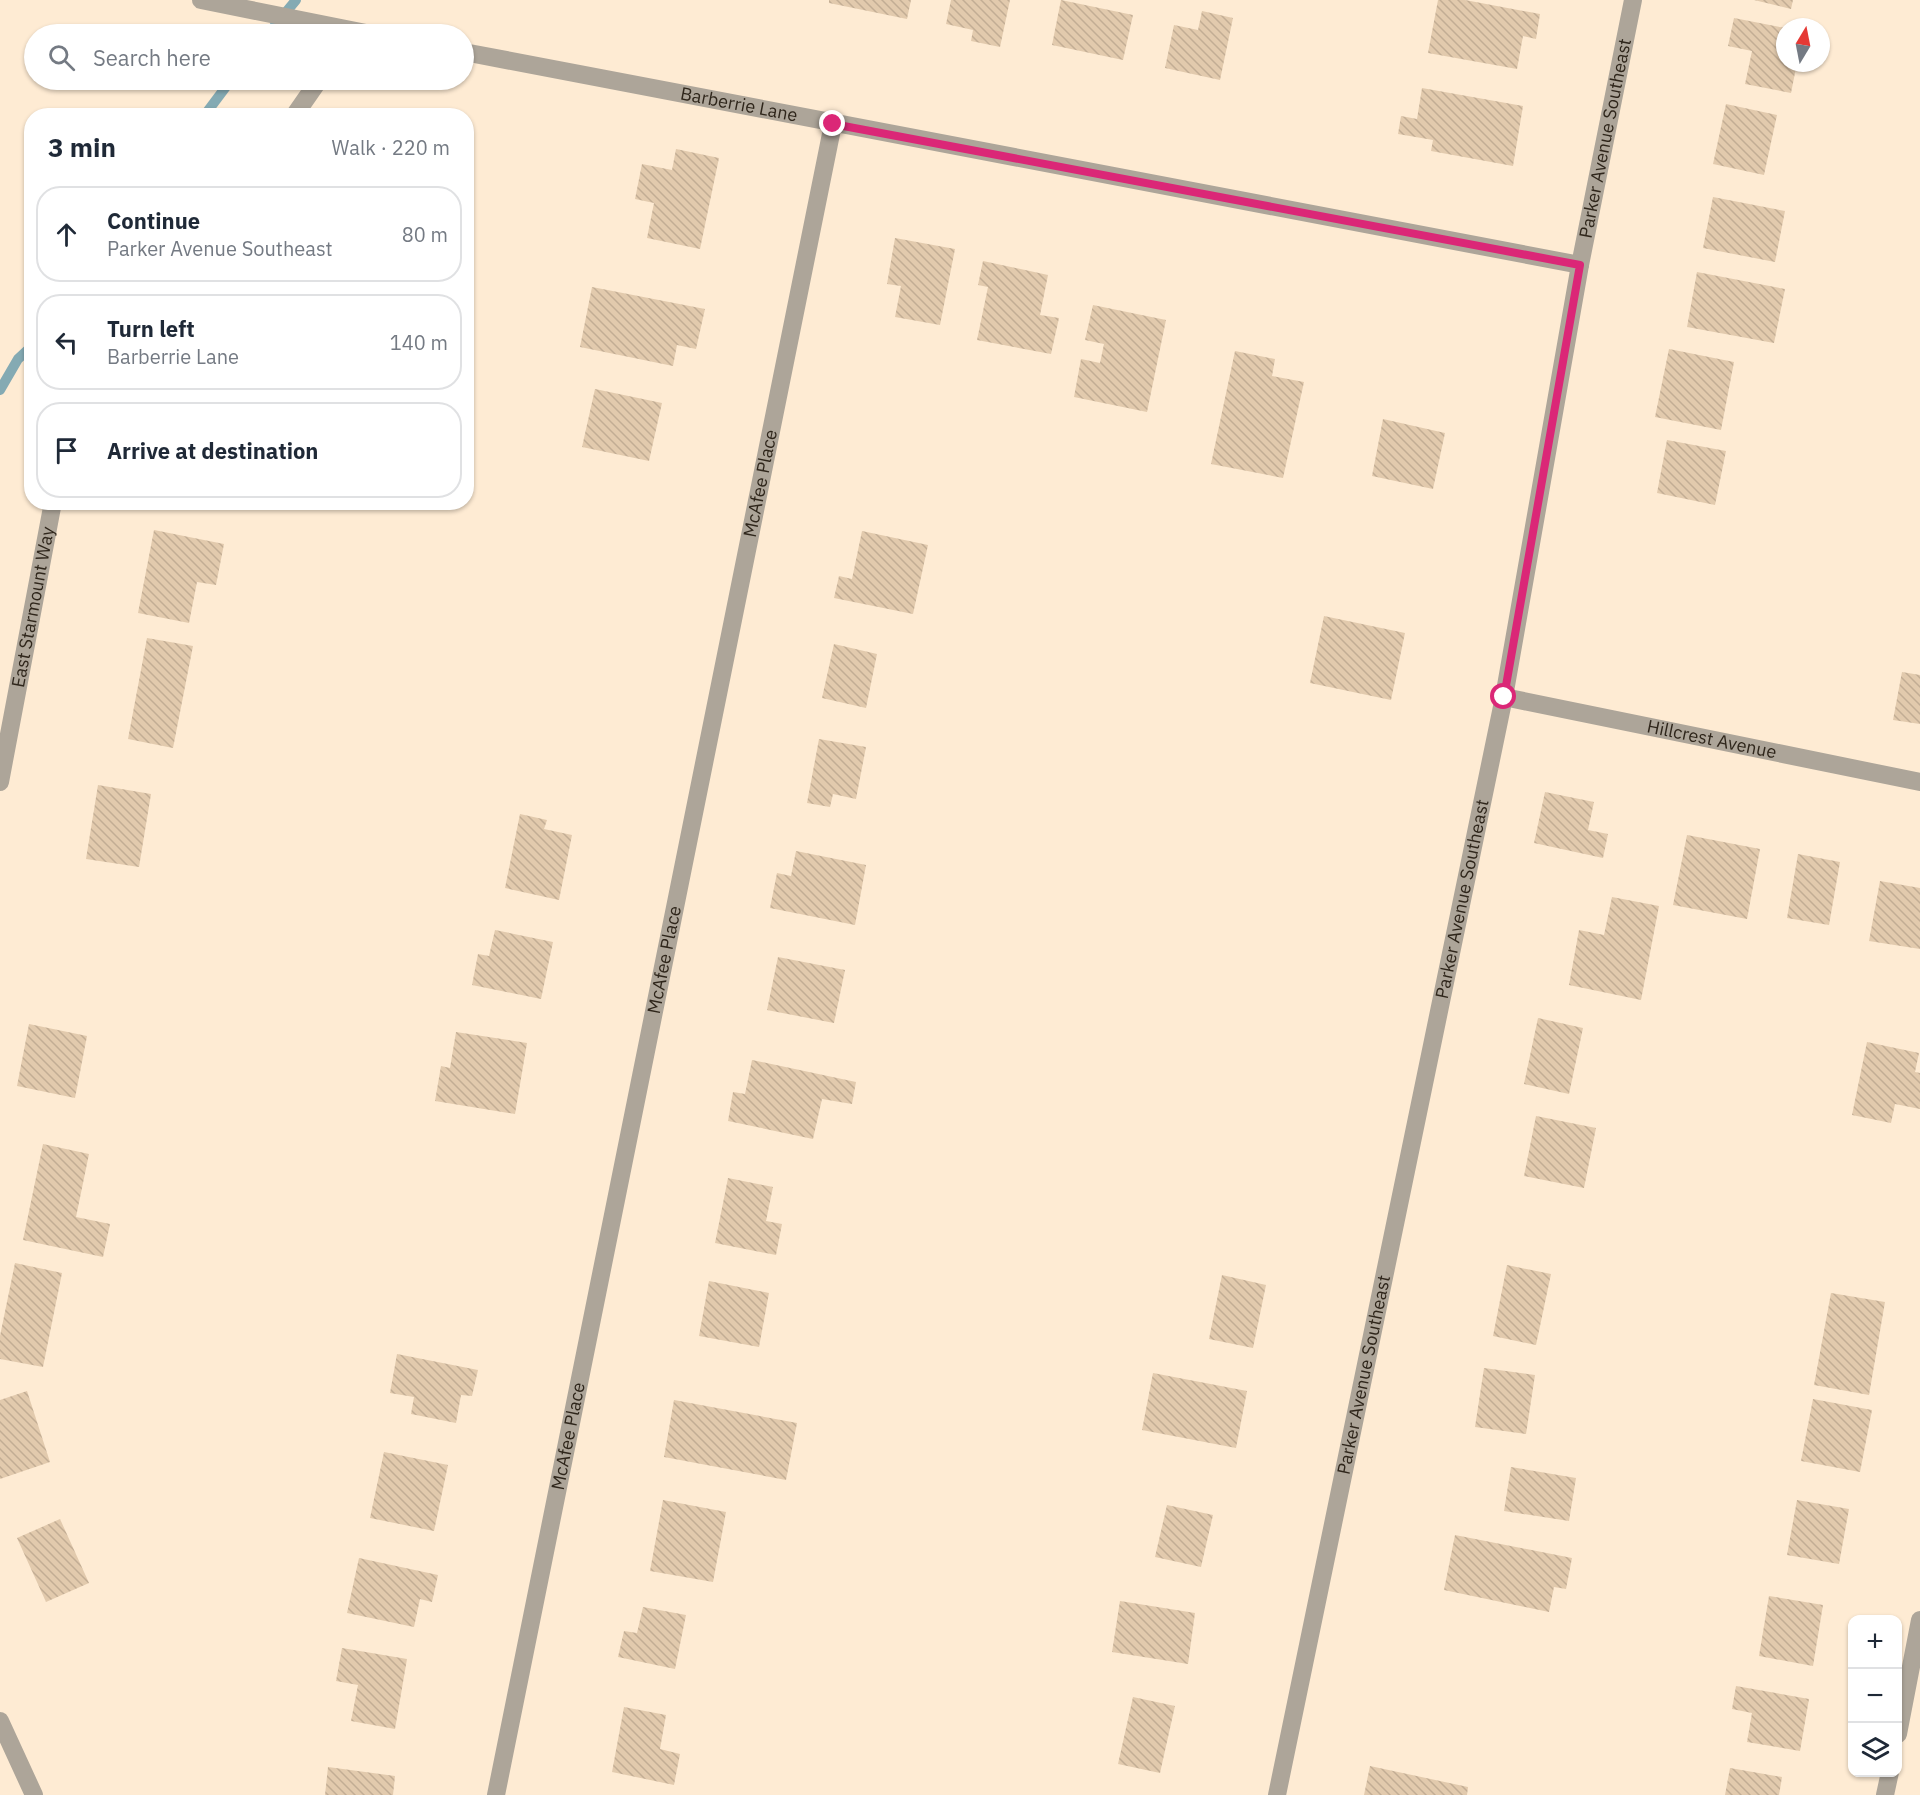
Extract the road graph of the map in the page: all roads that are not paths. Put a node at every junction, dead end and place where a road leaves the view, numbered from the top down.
1 (201, 0) edge
2 (1634, 0) edge
3 (309, 24) edge
4 (474, 54) edge
5 (312, 90) edge
6 (300, 108) edge
7 (833, 124) junction
8 (1580, 265) junction
9 (51, 510) edge
10 (1504, 697) junction
11 (0, 782) edge
12 (1920, 782) edge
13 (1920, 1620) edge
14 (0, 1721) edge
15 (1900, 1723) edge
16 (1889, 1777) edge
17 (34, 1795) edge
18 (496, 1795) edge
19 (1277, 1795) edge
20 (1886, 1795) edge

1 - 3 street
2 - 8 street, Parker Avenue Southeast
4 - 7 street, Barberrie Lane
5 - 6 street
7 - 8 street, Barberrie Lane
7 - 18 street, McAfee Place
8 - 10 street, Parker Avenue Southeast
9 - 11 street, East Starmount Way
10 - 12 street, Hillcrest Avenue
10 - 19 street, Parker Avenue Southeast
13 - 15 street
14 - 17 street
16 - 20 street

